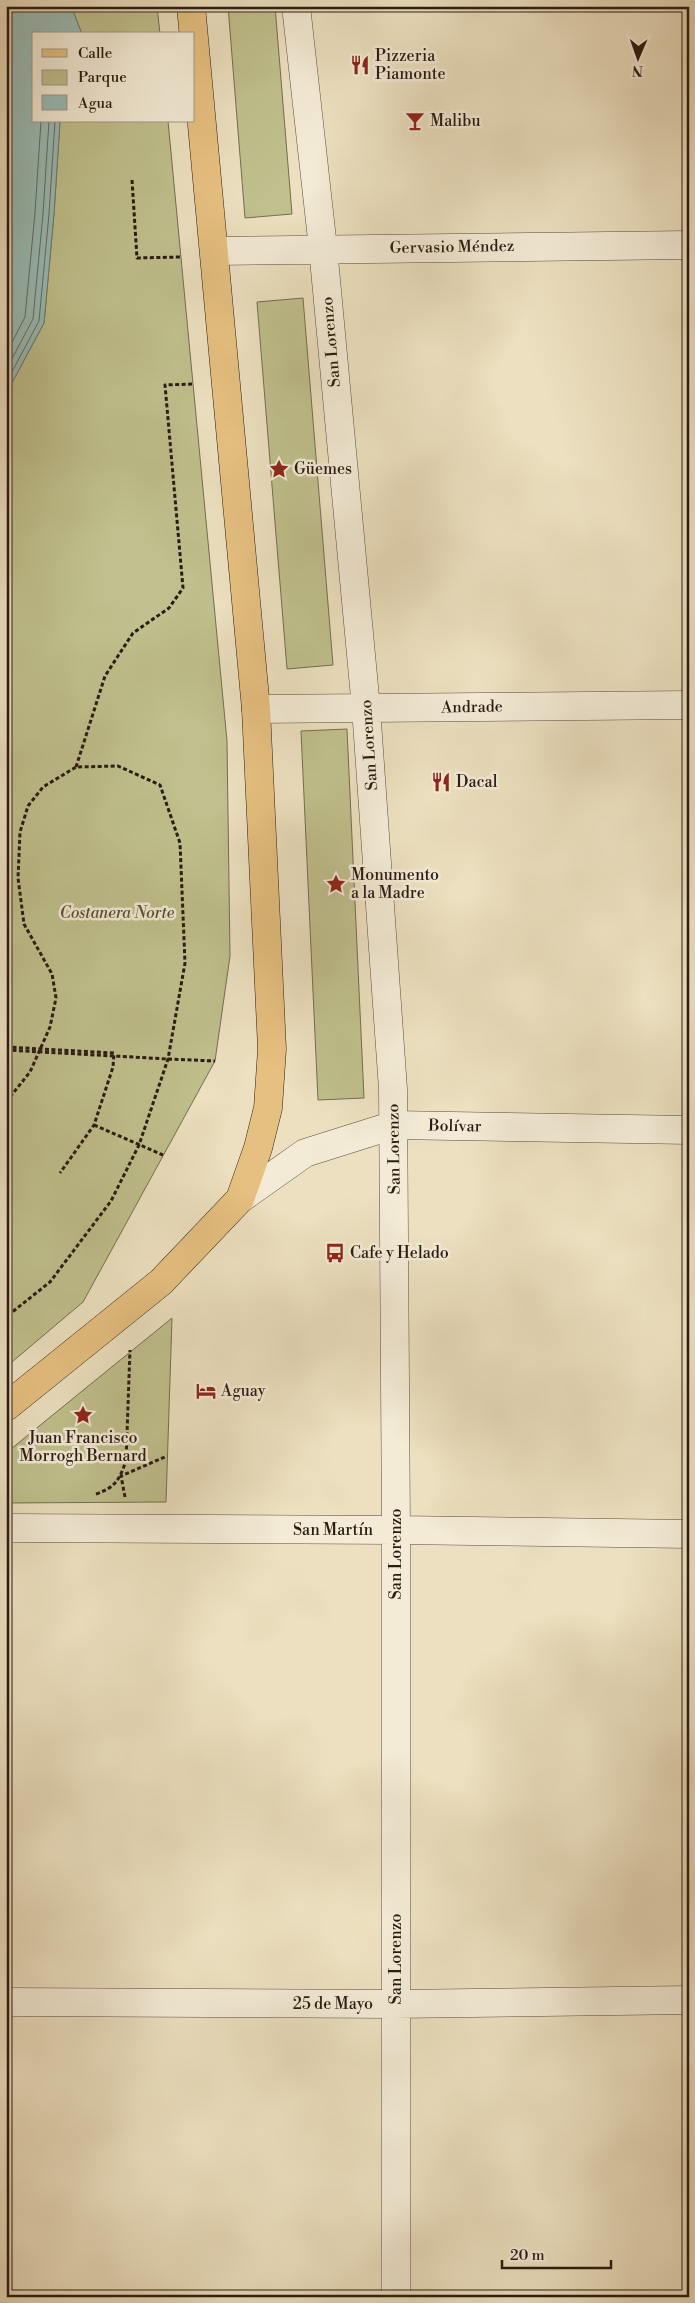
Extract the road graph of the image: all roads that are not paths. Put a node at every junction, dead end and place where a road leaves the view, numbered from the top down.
1 (191, 6) edge
2 (296, 6) edge
3 (194, 32) edge
4 (195, 47) edge
5 (689, 245) edge
6 (322, 248) junction
7 (215, 251) junction
8 (689, 705) edge
9 (366, 708) junction
10 (256, 709) junction
11 (394, 1125) junction
12 (689, 1130) edge
13 (240, 1199) junction
14 (6, 1407) edge
15 (6, 1528) edge
16 (396, 1530) junction
17 (689, 1534) edge
18 (689, 2000) edge
19 (6, 2002) edge
20 (396, 2004) junction
21 (396, 2297) edge

1 - 3 main road
2 - 6 street, San Lorenzo
4 - 7 main road
5 - 6 street, Gervasio Méndez
6 - 7 street, Gervasio Méndez
6 - 9 street, San Lorenzo
7 - 10 main road
8 - 9 street, Andrade
9 - 10 street, Andrade
9 - 11 street, San Lorenzo
10 - 13 main road
11 - 12 street, Bolívar
11 - 13 street, Bolívar
11 - 16 street, San Lorenzo
13 - 14 main road
15 - 16 street, San Martín
16 - 17 street, San Martín
16 - 20 street, San Lorenzo
18 - 20 street, 25 de Mayo
19 - 20 street, 25 de Mayo
20 - 21 street, San Lorenzo

